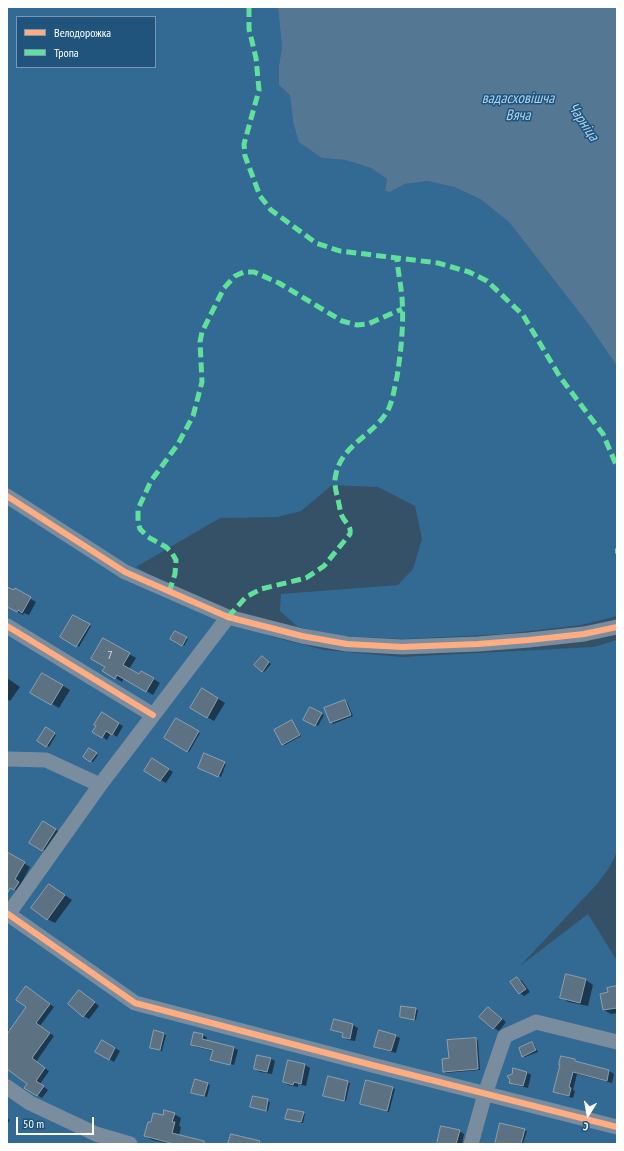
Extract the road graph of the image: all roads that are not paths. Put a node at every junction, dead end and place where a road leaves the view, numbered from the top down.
1 (7, 496) edge
2 (228, 617) junction
3 (7, 626) edge
4 (617, 627) edge
5 (153, 715) junction
6 (7, 759) edge
7 (100, 785) junction
8 (8, 915) edge
9 (617, 1042) edge
10 (7, 1087) edge
11 (485, 1094) junction
12 (617, 1127) edge
13 (130, 1144) edge
14 (470, 1144) edge

1 - 2 street
2 - 4 street
2 - 5 street
3 - 5 street
5 - 7 street
6 - 7 street
7 - 8 street
8 - 11 street
9 - 11 street
10 - 13 street
11 - 12 street
11 - 14 street

